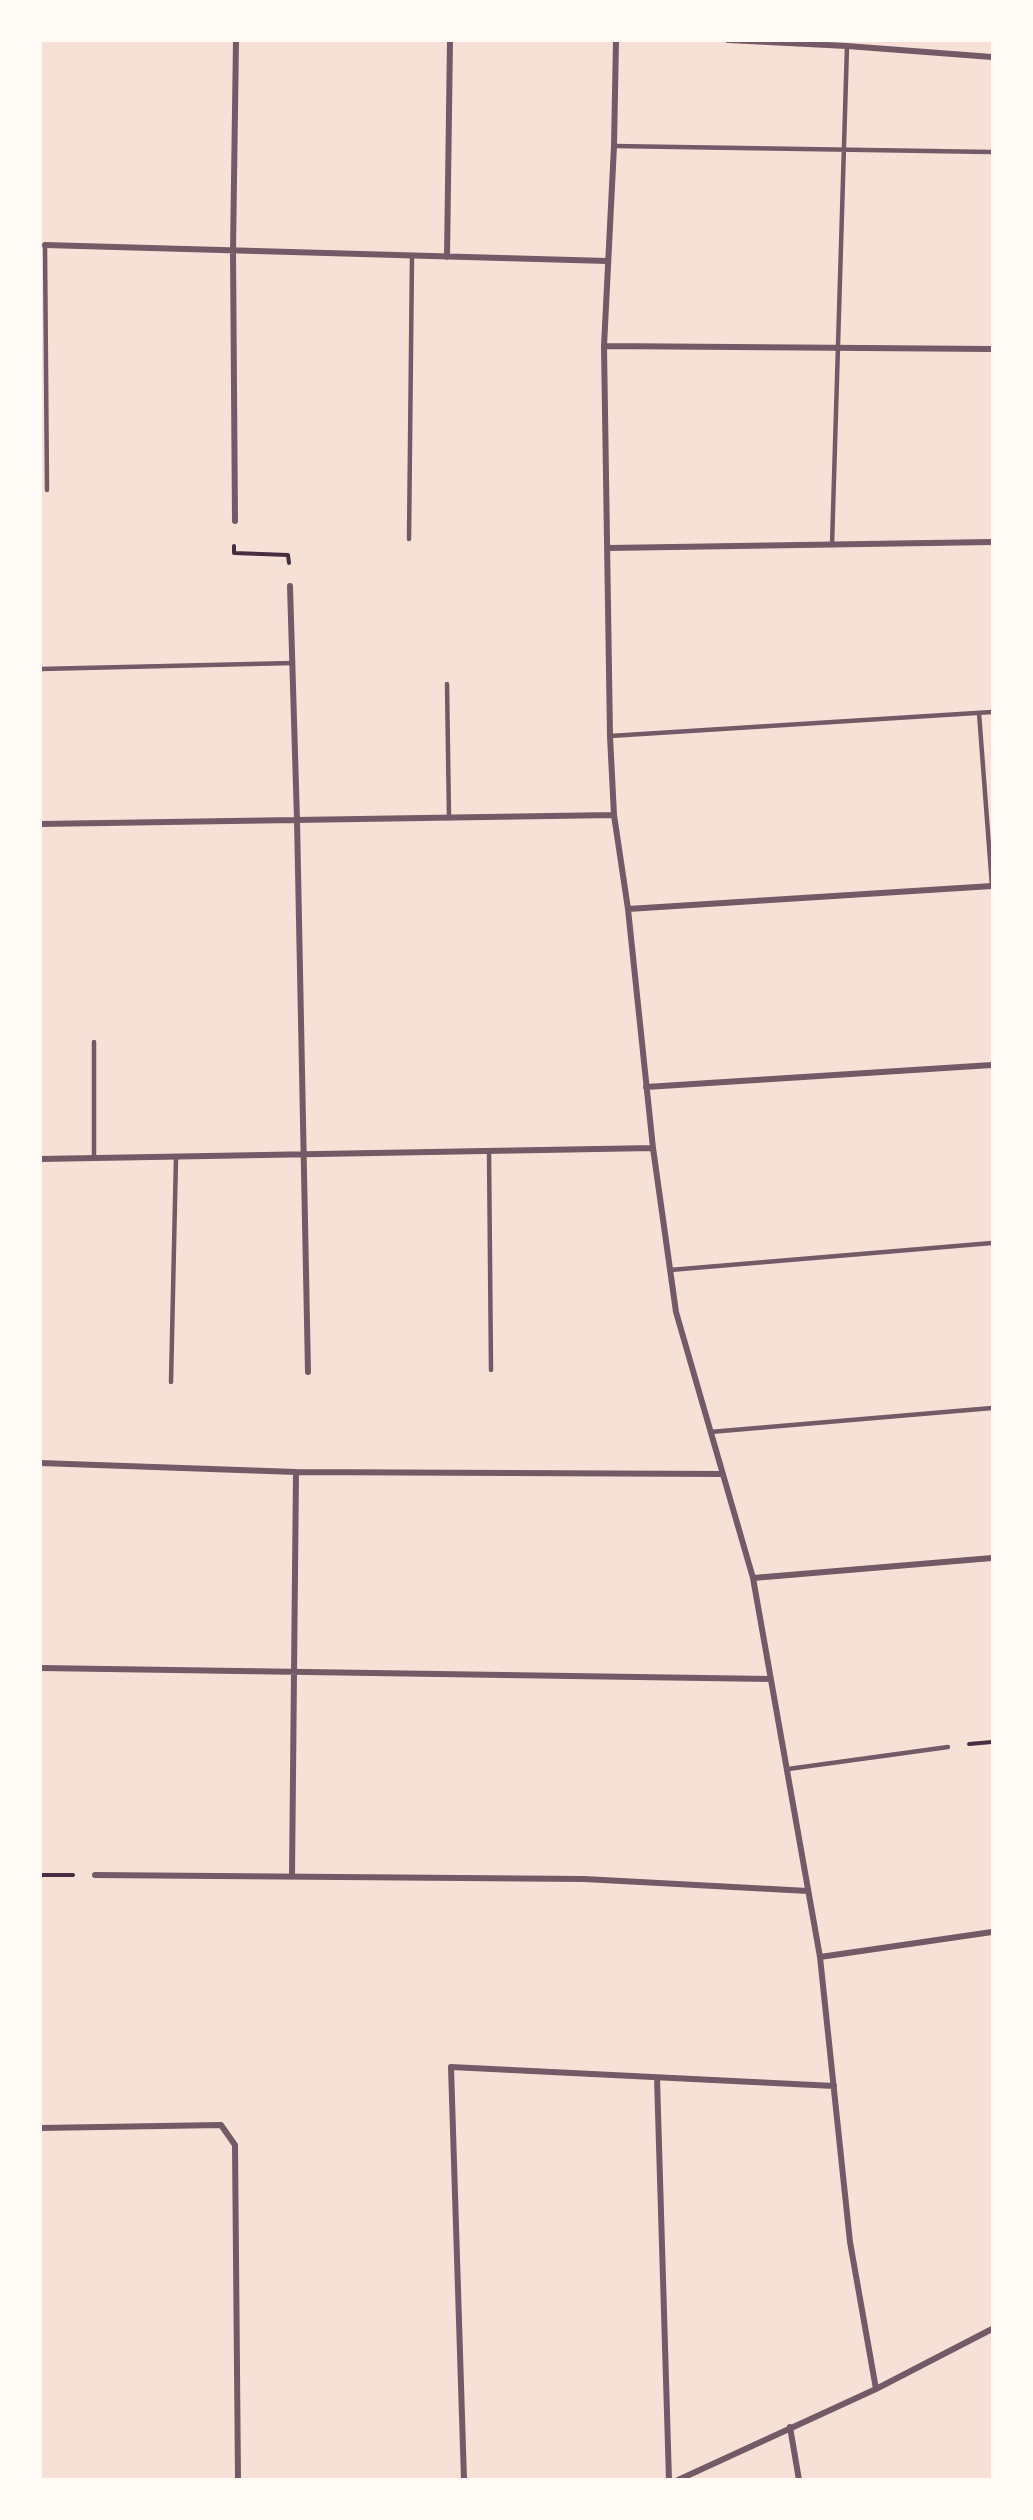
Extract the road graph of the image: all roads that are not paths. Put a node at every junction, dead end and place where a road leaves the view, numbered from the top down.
1 (236, 40) edge
2 (450, 40) edge
3 (616, 40) edge
4 (728, 40) edge
5 (847, 46) junction
6 (993, 57) edge
7 (614, 146) junction
8 (844, 150) junction
9 (993, 152) edge
10 (45, 245) joint
11 (233, 251) junction
12 (412, 256) junction
13 (447, 257) junction
14 (607, 261) junction
15 (604, 346) junction
16 (838, 348) junction
17 (993, 349) edge
18 (47, 490) dead end
19 (235, 521) dead end
20 (409, 539) dead end
21 (993, 543) edge
22 (832, 545) junction
23 (608, 548) junction
24 (290, 586) dead end
25 (293, 663) junction
26 (40, 669) edge
27 (447, 684) dead end
28 (993, 712) edge
29 (979, 713) junction
30 (610, 736) junction
31 (614, 815) junction
32 (449, 818) junction
33 (297, 820) junction
34 (40, 824) edge
35 (992, 886) edge
36 (628, 909) junction
37 (94, 1042) dead end
38 (993, 1065) edge
39 (646, 1086) junction
40 (653, 1148) junction
41 (489, 1151) junction
42 (305, 1154) junction
43 (176, 1157) junction
44 (94, 1158) junction
45 (40, 1159) edge
46 (993, 1244) edge
47 (670, 1270) junction
48 (491, 1370) dead end
49 (308, 1372) dead end
50 (171, 1382) dead end
51 (993, 1408) edge
52 (710, 1432) junction
53 (40, 1463) edge
54 (296, 1472) junction
55 (722, 1474) junction
56 (993, 1558) edge
57 (753, 1578) junction
58 (40, 1668) edge
59 (294, 1673) junction
60 (770, 1679) junction
61 (948, 1747) dead end
62 (788, 1769) junction
63 (95, 1875) road end
64 (291, 1876) junction
65 (808, 1891) junction
66 (993, 1932) edge
67 (820, 1957) junction
68 (657, 2078) junction
69 (834, 2086) junction
70 (40, 2128) edge
71 (993, 2329) edge
72 (876, 2389) junction
73 (790, 2427) junction
74 (238, 2480) edge
75 (464, 2480) edge
76 (669, 2480) edge
77 (678, 2480) edge
78 (799, 2480) edge

1 - 11 street
2 - 13 street
3 - 7 street
4 - 5 street
5 - 6 street
5 - 8 lane
7 - 8 lane
7 - 14 street
8 - 9 lane
8 - 16 lane
10 - 11 street
10 - 18 lane
11 - 12 street
11 - 19 street
12 - 13 street
12 - 20 lane
13 - 14 street
14 - 15 street
15 - 16 street
15 - 23 street
16 - 17 street
16 - 22 lane
21 - 22 street
22 - 23 street
23 - 30 street
24 - 25 street
25 - 26 lane
25 - 33 street
27 - 32 lane
28 - 29 lane
29 - 30 lane
29 - 35 lane
30 - 31 street
31 - 32 street
31 - 36 street
32 - 33 street
33 - 34 street
33 - 42 street
35 - 36 street
36 - 39 street
37 - 44 lane
38 - 39 street
39 - 40 street
40 - 41 street
40 - 47 street
41 - 42 street
41 - 48 lane
42 - 43 street
42 - 49 street
43 - 44 street
43 - 50 lane
44 - 45 street
46 - 47 lane
47 - 52 street
51 - 52 lane
52 - 55 street
53 - 54 street
54 - 55 street
54 - 59 street
55 - 57 street
56 - 57 street
57 - 60 street
58 - 59 street
59 - 60 street
59 - 64 street
60 - 62 street
61 - 62 lane
62 - 65 street
63 - 64 street
64 - 65 street
65 - 67 street
66 - 67 street
67 - 69 street
68 - 69 street
68 - 75 street
68 - 76 street
69 - 72 street
70 - 74 street
71 - 72 street
72 - 73 street
73 - 77 street
73 - 78 street

